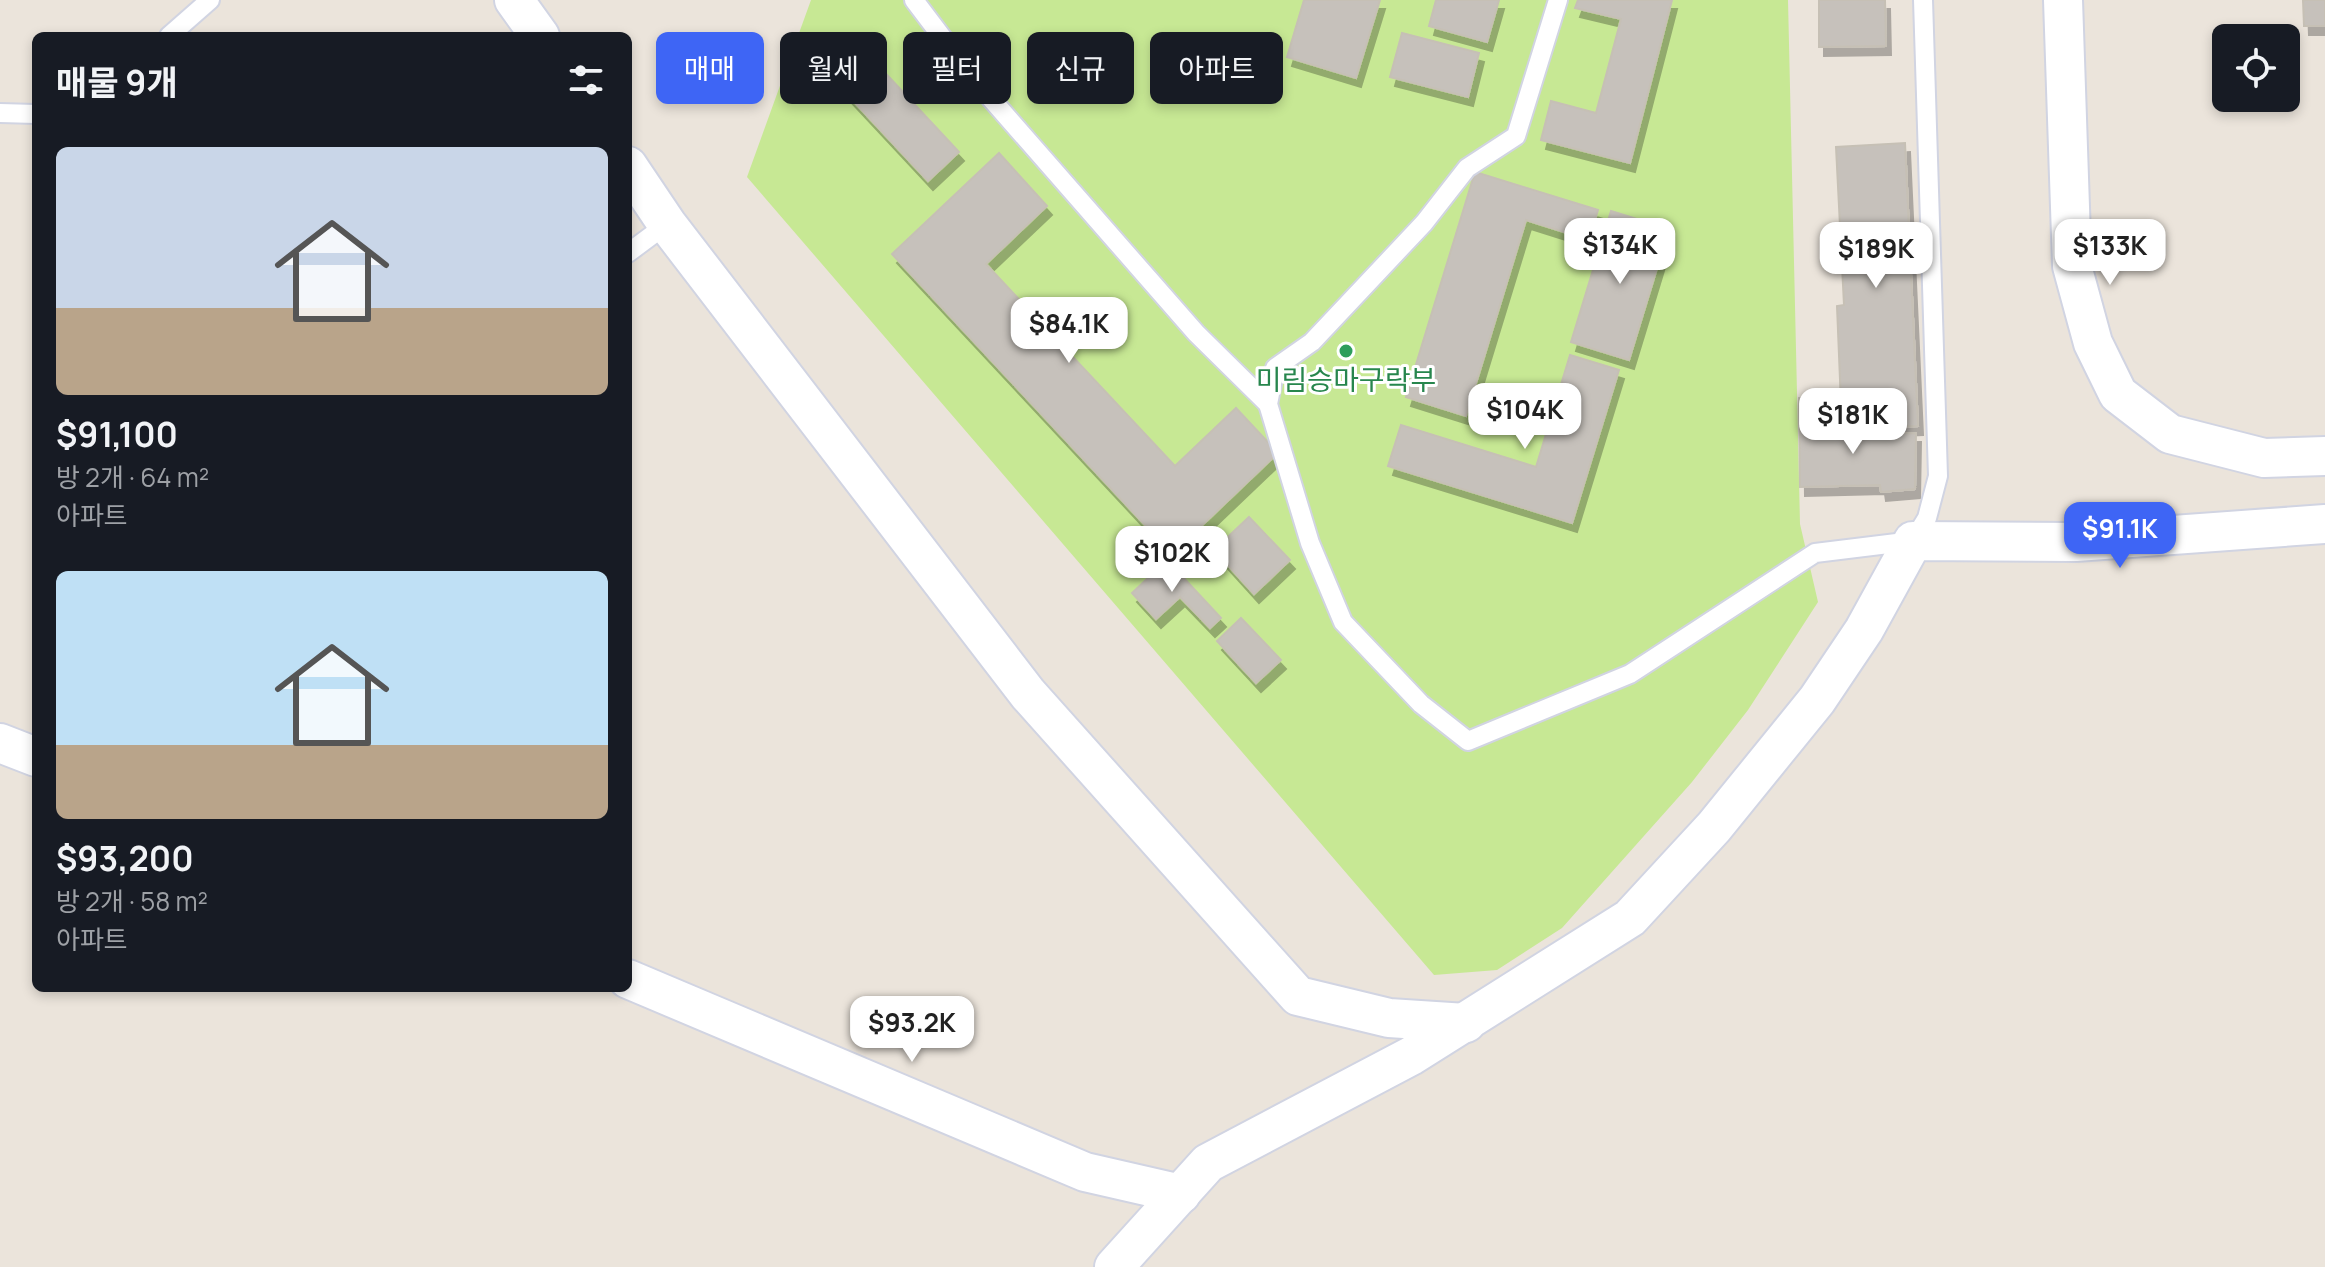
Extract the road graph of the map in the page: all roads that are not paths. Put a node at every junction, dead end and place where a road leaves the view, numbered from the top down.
1 (210, 0) edge
2 (514, 0) edge
3 (914, 0) edge
4 (1558, 0) edge
5 (1923, 0) edge
6 (2063, 0) edge
7 (174, 32) edge
8 (537, 32) edge
9 (0, 113) edge
10 (32, 114) edge
11 (632, 172) edge
12 (667, 224) junction
13 (632, 250) edge
14 (1268, 404) junction
15 (2325, 456) edge
16 (2325, 524) edge
17 (1913, 541) junction
18 (0, 743) edge
19 (32, 755) edge
20 (632, 981) edge
21 (1466, 1023) junction
22 (1181, 1194) junction
23 (1114, 1267) edge

1 - 7 lane
2 - 8 street
3 - 14 lane
4 - 14 lane
5 - 17 lane
6 - 15 street
9 - 10 lane
11 - 12 street
12 - 13 lane
12 - 21 street
14 - 17 lane
16 - 17 street
17 - 21 street
18 - 19 street
20 - 22 street
21 - 22 street
22 - 23 street

